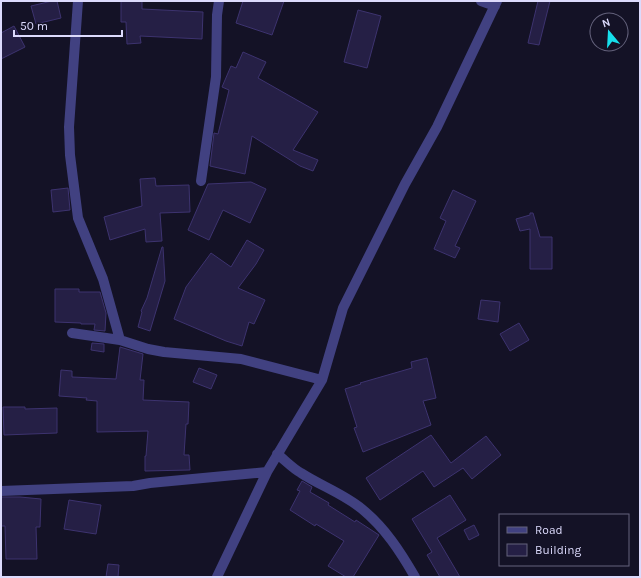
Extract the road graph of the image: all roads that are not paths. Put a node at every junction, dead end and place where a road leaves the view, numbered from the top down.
1 (78, 1) edge
2 (219, 1) edge
3 (480, 1) edge
4 (496, 4) edge
5 (201, 181) dead end
6 (72, 332) dead end
7 (120, 340) junction
8 (322, 380) junction
9 (277, 454) junction
10 (267, 472) junction
11 (1, 491) edge
12 (217, 577) edge
13 (415, 577) edge

1 - 7 street
2 - 5 street
3 - 4 street
4 - 8 street
6 - 7 street
7 - 8 street
8 - 9 street
9 - 10 street
9 - 13 street
10 - 11 street
10 - 12 street

